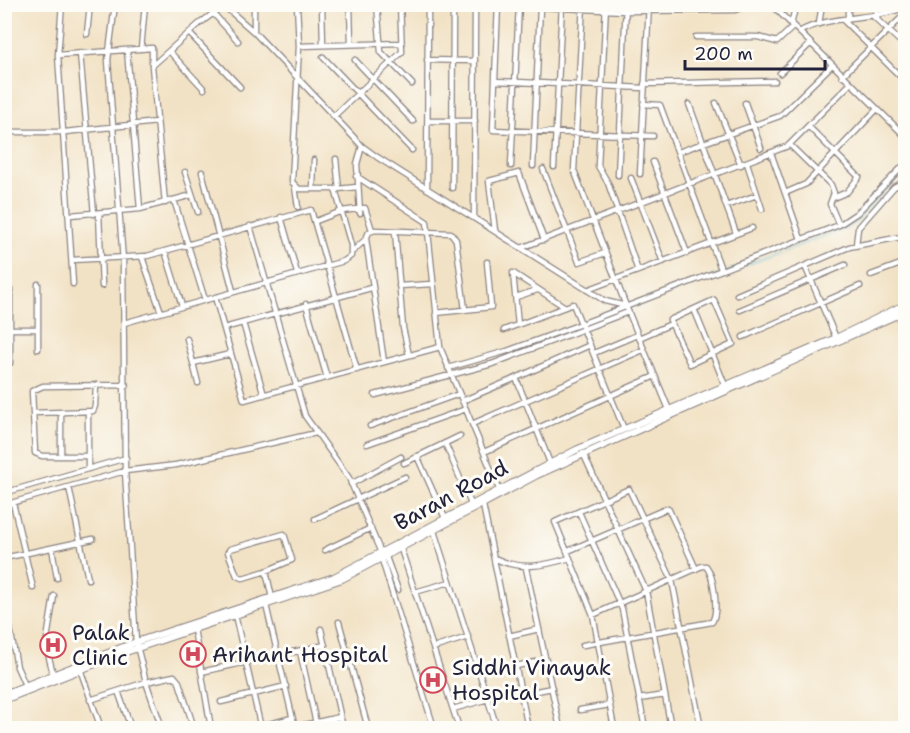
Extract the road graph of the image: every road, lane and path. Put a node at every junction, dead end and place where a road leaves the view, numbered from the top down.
1 (62, 4) edge
2 (90, 4) edge
3 (115, 4) edge
4 (145, 4) edge
5 (205, 4) edge
6 (254, 4) edge
7 (297, 4) edge
8 (322, 4) edge
9 (350, 4) edge
10 (377, 4) edge
11 (400, 4) edge
12 (428, 4) edge
13 (453, 4) edge
14 (475, 4) edge
15 (626, 4) edge
16 (649, 4) edge
17 (751, 4) edge
18 (771, 4) edge
19 (796, 4) edge
20 (822, 4) edge
21 (848, 4) edge
22 (876, 4) edge
23 (223, 5) edge
24 (498, 5) edge
25 (519, 5) edge
26 (540, 6) edge
27 (562, 6) edge
28 (583, 7) edge
29 (605, 7) edge
30 (903, 8) edge
31 (626, 11) junction
32 (649, 11) junction
33 (213, 14) junction
34 (905, 14) edge
35 (875, 17) junction
36 (846, 20) junction
37 (819, 24) junction
38 (792, 26) junction
39 (888, 30) junction
40 (254, 32) junction
41 (799, 32) junction
42 (189, 33) junction
43 (87, 34) dead end
44 (696, 38) dead end
45 (238, 41) dead end
46 (401, 43) junction
47 (351, 44) junction
48 (378, 44) junction
49 (810, 44) junction
50 (299, 45) junction
51 (323, 45) junction
52 (870, 47) junction
53 (906, 47) edge
54 (141, 49) junction
55 (127, 50) junction
56 (108, 51) junction
57 (169, 51) junction
58 (80, 53) junction
59 (58, 55) junction
60 (323, 57) dead end
61 (355, 60) dead end
62 (427, 60) junction
63 (453, 60) junction
64 (475, 61) junction
65 (390, 63) junction
66 (152, 66) junction
67 (831, 66) junction
68 (780, 73) dead end
69 (296, 75) junction
70 (842, 76) junction
71 (374, 79) junction
72 (495, 81) junction
73 (775, 81) dead end
74 (516, 82) junction
75 (906, 82) edge
76 (536, 83) junction
77 (412, 84) dead end
78 (558, 84) junction
79 (850, 84) junction
80 (579, 86) junction
81 (644, 86) junction
82 (240, 87) dead end
83 (602, 87) junction
84 (621, 88) junction
85 (204, 89) dead end
86 (358, 95) junction
87 (716, 103) dead end
88 (745, 103) dead end
89 (643, 104) junction
90 (689, 104) dead end
91 (877, 109) junction
92 (334, 116) junction
93 (413, 121) dead end
94 (428, 121) junction
95 (453, 121) junction
96 (475, 121) junction
97 (157, 122) junction
98 (133, 124) junction
99 (752, 125) junction
100 (112, 126) junction
101 (808, 126) junction
102 (88, 130) junction
103 (513, 130) junction
104 (534, 131) junction
105 (4, 132) edge
106 (64, 132) junction
107 (555, 132) junction
108 (576, 133) junction
109 (599, 134) junction
110 (727, 134) junction
111 (620, 135) junction
112 (642, 136) junction
113 (653, 136) dead end
114 (906, 137) edge
115 (702, 143) junction
116 (790, 145) junction
117 (362, 146) junction
118 (761, 147) dead end
119 (412, 150) dead end
120 (678, 152) junction
121 (771, 153) junction
122 (836, 153) junction
123 (336, 159) dead end
124 (314, 160) dead end
125 (653, 162) dead end
126 (747, 163) junction
127 (906, 163) edge
128 (741, 165) junction
129 (512, 166) dead end
130 (533, 166) dead end
131 (554, 167) dead end
132 (543, 169) dead end
133 (185, 172) dead end
134 (202, 172) dead end
135 (819, 172) junction
136 (640, 174) dead end
137 (618, 175) dead end
138 (714, 175) junction
139 (356, 176) junction
140 (631, 178) dead end
141 (906, 181) edge
142 (690, 184) junction
143 (295, 188) junction
144 (357, 188) junction
145 (452, 188) dead end
146 (313, 189) junction
147 (337, 189) junction
148 (426, 189) junction
149 (785, 193) junction
150 (665, 194) junction
151 (192, 195) junction
152 (757, 195) junction
153 (833, 198) junction
154 (174, 200) junction
155 (165, 203) junction
156 (640, 203) junction
157 (726, 206) junction
158 (298, 207) dead end
159 (140, 209) junction
160 (762, 209) dead end
161 (119, 211) junction
162 (342, 211) junction
163 (360, 211) junction
164 (198, 212) dead end
165 (618, 212) junction
166 (96, 213) junction
167 (70, 215) junction
168 (281, 217) junction
169 (474, 218) junction
170 (593, 220) junction
171 (316, 221) junction
172 (839, 225) junction
173 (250, 226) junction
174 (752, 228) dead end
175 (372, 230) junction
176 (567, 230) junction
177 (395, 231) junction
178 (428, 232) junction
179 (495, 232) junction
180 (736, 233) junction
181 (218, 235) junction
182 (906, 236) edge
183 (366, 238) junction
184 (801, 239) junction
185 (544, 240) junction
186 (711, 243) junction
187 (188, 244) junction
188 (856, 245) junction
189 (521, 248) junction
190 (165, 251) junction
191 (352, 252) junction
192 (605, 253) junction
193 (687, 253) junction
194 (141, 257) junction
195 (101, 259) junction
196 (122, 259) junction
197 (72, 260) junction
198 (487, 262) dead end
199 (663, 262) junction
200 (906, 262) edge
201 (328, 265) junction
202 (845, 265) dead end
203 (805, 266) junction
204 (721, 269) junction
205 (638, 271) junction
206 (297, 273) junction
207 (871, 275) dead end
208 (615, 280) junction
209 (811, 280) junction
210 (266, 282) junction
211 (38, 284) dead end
212 (73, 284) dead end
213 (432, 284) junction
214 (102, 286) dead end
215 (399, 286) junction
216 (860, 286) dead end
217 (371, 288) junction
218 (10, 290) dead end
219 (537, 290) junction
220 (587, 290) junction
221 (233, 291) junction
222 (737, 295) dead end
223 (337, 296) junction
224 (215, 297) junction
225 (516, 297) junction
226 (205, 300) junction
227 (306, 304) junction
228 (906, 304) edge
229 (821, 305) junction
230 (182, 306) junction
231 (626, 306) junction
232 (565, 308) junction
233 (694, 309) junction
234 (465, 310) junction
235 (740, 310) dead end
236 (906, 310) edge
237 (161, 312) junction
238 (628, 312) junction
239 (436, 313) junction
240 (276, 314) junction
241 (880, 320) junction
242 (124, 323) junction
243 (243, 323) junction
244 (671, 324) junction
245 (518, 325) junction
246 (582, 327) junction
247 (224, 328) junction
248 (7, 329) edge
249 (38, 329) junction
250 (504, 330) dead end
251 (638, 336) junction
252 (743, 337) dead end
253 (836, 338) junction
254 (187, 339) dead end
255 (590, 345) junction
256 (440, 347) junction
257 (38, 349) dead end
258 (644, 350) junction
259 (594, 353) junction
260 (230, 354) junction
261 (712, 354) junction
262 (409, 355) junction
263 (384, 362) junction
264 (10, 363) dead end
265 (193, 363) junction
266 (600, 367) junction
267 (448, 368) junction
268 (357, 370) junction
269 (451, 376) junction
270 (655, 376) junction
271 (327, 378) junction
272 (516, 378) junction
273 (198, 383) dead end
274 (96, 385) junction
275 (126, 385) junction
276 (725, 385) junction
277 (296, 386) junction
278 (459, 394) junction
279 (264, 395) junction
280 (375, 395) dead end
281 (612, 396) junction
282 (524, 400) junction
283 (462, 401) junction
284 (466, 409) junction
285 (670, 411) junction
286 (61, 412) junction
287 (88, 412) junction
288 (33, 413) junction
289 (472, 424) junction
290 (370, 426) dead end
291 (535, 428) junction
292 (624, 429) junction
293 (316, 433) junction
294 (460, 436) dead end
295 (445, 443) junction
296 (367, 444) dead end
297 (484, 452) junction
298 (583, 453) junction
299 (61, 456) junction
300 (88, 456) junction
301 (417, 456) junction
302 (401, 457) dead end
303 (126, 458) junction
304 (404, 463) dead end
305 (550, 463) junction
306 (88, 469) junction
307 (126, 471) junction
308 (405, 477) dead end
309 (351, 484) junction
310 (69, 487) junction
311 (499, 489) junction
312 (4, 493) edge
313 (358, 500) junction
314 (604, 501) junction
315 (13, 503) junction
316 (471, 504) junction
317 (4, 505) edge
318 (483, 505) junction
319 (579, 512) junction
320 (445, 518) junction
321 (315, 519) dead end
322 (643, 519) junction
323 (371, 528) junction
324 (434, 531) junction
325 (617, 531) junction
326 (93, 539) dead end
327 (82, 542) junction
328 (592, 542) junction
329 (52, 548) junction
330 (401, 549) junction
331 (325, 550) dead end
332 (568, 552) junction
333 (24, 554) junction
334 (383, 557) junction
335 (4, 558) edge
336 (494, 558) junction
337 (570, 558) junction
338 (526, 567) junction
339 (696, 569) junction
340 (266, 571) junction
341 (57, 578) dead end
342 (88, 579) dead end
343 (672, 580) junction
344 (450, 582) junction
345 (33, 588) dead end
346 (398, 590) dead end
347 (646, 591) junction
348 (415, 592) junction
349 (4, 595) edge
350 (54, 596) dead end
351 (272, 598) junction
352 (620, 602) junction
353 (266, 605) junction
354 (235, 615) junction
355 (593, 615) junction
356 (339, 622) dead end
357 (684, 628) junction
358 (194, 629) junction
359 (321, 629) dead end
360 (539, 629) junction
361 (655, 633) junction
362 (509, 636) junction
363 (468, 637) junction
364 (628, 638) junction
365 (599, 643) junction
366 (136, 645) junction
367 (325, 645) junction
368 (583, 645) dead end
369 (433, 648) junction
370 (300, 651) junction
371 (277, 655) junction
372 (546, 660) junction
373 (246, 663) junction
374 (516, 666) junction
375 (80, 669) junction
376 (201, 672) junction
377 (604, 673) junction
378 (52, 674) junction
379 (575, 678) dead end
380 (146, 682) junction
381 (25, 685) junction
382 (286, 686) junction
383 (552, 688) junction
384 (118, 691) junction
385 (4, 694) edge
386 (521, 694) junction
387 (254, 695) junction
388 (665, 695) junction
389 (488, 699) junction
390 (639, 699) junction
391 (4, 700) edge
392 (90, 700) junction
393 (220, 702) dead end
394 (610, 705) junction
395 (453, 710) junction
396 (580, 710) dead end
397 (4, 713) edge
398 (340, 717) junction
399 (292, 718) junction
400 (315, 722) junction
401 (261, 728) edge
402 (295, 728) edge
403 (496, 728) edge
404 (9, 729) edge
405 (101, 729) edge
406 (131, 729) edge
407 (162, 729) edge
408 (194, 729) edge
409 (212, 729) edge
410 (254, 729) edge
411 (317, 729) edge
412 (343, 729) edge
413 (368, 729) edge
414 (434, 729) edge
415 (459, 729) edge
416 (528, 729) edge
417 (560, 729) edge
418 (614, 729) edge
419 (645, 729) edge
420 (671, 729) edge
421 (701, 729) edge

1 - 59 street
2 - 43 street
3 - 56 street
4 - 54 street
5 - 33 street
6 - 40 street
7 - 50 street
8 - 51 street
9 - 47 street
10 - 48 street
11 - 46 street
12 - 62 street
13 - 63 street
14 - 64 street
15 - 31 street
16 - 32 street
17 - 32 street
18 - 38 street
19 - 38 street
20 - 37 street
21 - 36 street
22 - 35 street
23 - 33 street
23 - 40 street
24 - 25 street
24 - 72 street
25 - 26 street
25 - 74 street
26 - 27 street
26 - 76 street
27 - 28 street
27 - 78 street
28 - 29 street
28 - 80 street
29 - 31 street
29 - 83 street
30 - 34 street
30 - 35 street
31 - 32 street
31 - 84 street
32 - 81 street
33 - 42 street
33 - 45 street
34 - 39 street
35 - 36 street
35 - 39 street
36 - 37 street
36 - 52 street
37 - 41 street
38 - 41 street
38 - 44 street
39 - 52 street
39 - 53 street
40 - 69 street
41 - 49 street
42 - 57 street
42 - 82 street
46 - 48 street
46 - 65 street
47 - 48 street
47 - 51 street
48 - 65 street
49 - 67 street
49 - 68 street
50 - 51 street
50 - 69 street
52 - 70 street
52 - 75 street
54 - 55 street
54 - 66 street
55 - 56 street
55 - 98 street
56 - 58 street
56 - 100 street
57 - 66 street
57 - 85 street
58 - 59 street
58 - 102 street
59 - 106 street
60 - 86 street
61 - 71 street
62 - 63 street
62 - 94 street
63 - 64 street
63 - 95 street
64 - 96 street
65 - 71 street
65 - 77 street
66 - 97 street
67 - 70 street
67 - 99 street
69 - 92 street
69 - 143 street
70 - 79 street
71 - 86 street
71 - 93 street
72 - 74 street
72 - 103 street
73 - 81 street
74 - 76 street
74 - 103 street
76 - 78 street
76 - 104 street
78 - 80 street
78 - 107 street
79 - 91 street
79 - 101 street
80 - 83 street
80 - 108 street
81 - 84 street
81 - 89 street
83 - 84 street
83 - 109 street
84 - 111 street
86 - 92 street
86 - 119 street
87 - 110 street
88 - 99 street
89 - 112 street
89 - 120 street
90 - 115 street
91 - 114 street
91 - 122 street
92 - 117 street
94 - 95 street
94 - 148 street
95 - 96 street
95 - 145 street
96 - 169 street
97 - 98 street
97 - 155 street
98 - 100 street
98 - 159 street
99 - 110 street
99 - 118 street
100 - 102 street
100 - 161 street
101 - 116 street
101 - 122 street
102 - 106 street
102 - 166 street
103 - 104 street
103 - 129 street
104 - 107 street
104 - 130 street
105 - 106 street
106 - 167 street
107 - 108 street
107 - 131 street
108 - 109 street
108 - 170 street
109 - 111 street
109 - 165 street
110 - 115 street
110 - 128 street
111 - 112 street
111 - 137 street
112 - 113 street
112 - 136 street
115 - 120 street
115 - 138 street
116 - 121 street
116 - 135 street
117 - 139 street
117 - 148 street
120 - 142 street
121 - 126 street
121 - 149 street
122 - 135 street
122 - 153 street
123 - 147 street
124 - 146 street
125 - 150 street
126 - 128 street
126 - 152 street
127 - 172 street
128 - 138 street
132 - 176 street
133 - 151 street
134 - 181 street
135 - 149 street
135 - 153 street
138 - 142 street
138 - 157 street
139 - 144 street
139 - 178 street
140 - 156 street
141 - 188 street
142 - 150 street
142 - 186 street
143 - 146 street
143 - 158 street
144 - 147 street
144 - 163 street
146 - 147 street
147 - 162 street
148 - 169 street
149 - 184 street
150 - 156 street
150 - 193 street
151 - 154 street
151 - 164 street
152 - 157 street
152 - 160 street
153 - 172 street
154 - 155 street
154 - 187 street
155 - 159 street
156 - 165 street
156 - 199 street
157 - 180 street
159 - 161 street
161 - 166 street
161 - 196 street
162 - 163 street
162 - 171 street
162 - 191 street
163 - 175 street
165 - 170 street
165 - 205 street
166 - 167 street
166 - 195 street
167 - 197 street
168 - 171 street
168 - 173 street
168 - 206 street
169 - 179 street
170 - 176 street
170 - 192 street
171 - 201 street
172 - 184 street
173 - 181 street
173 - 210 street
174 - 180 street
175 - 177 street
175 - 183 street
176 - 185 street
176 - 192 street
177 - 178 street
177 - 215 street
178 - 213 street
178 - 234 street
179 - 185 street
179 - 189 street
180 - 186 street
181 - 187 street
181 - 221 street
182 - 188 street
183 - 191 street
183 - 217 street
184 - 204 street
185 - 189 street
186 - 193 street
186 - 204 street
187 - 190 street
187 - 226 street
188 - 203 street
189 - 220 street
190 - 194 street
190 - 230 street
191 - 201 street
192 - 208 street
193 - 199 street
194 - 196 street
194 - 237 street
195 - 196 street
195 - 197 street
195 - 214 street
196 - 242 street
197 - 212 street
198 - 234 street
199 - 205 street
200 - 207 street
201 - 206 street
201 - 223 street
202 - 209 street
203 - 209 street
203 - 222 street
204 - 231 street
205 - 208 street
206 - 210 street
208 - 220 street
208 - 231 street
209 - 229 street
209 - 235 street
210 - 221 street
210 - 240 street
211 - 249 street
213 - 215 street
213 - 239 street
215 - 262 street
216 - 229 street
217 - 223 street
217 - 263 street
218 - 248 street
219 - 225 street
219 - 225 street
219 - 232 street
220 - 231 street
221 - 224 street
223 - 227 street
223 - 268 street
224 - 226 street
224 - 247 street
225 - 245 street
226 - 230 street
227 - 240 street
227 - 271 street
228 - 241 main road, Baran Road
229 - 252 street
229 - 253 street
230 - 237 street
231 - 238 street
231 - 246 street
232 - 245 street
232 - 246 street
233 - 244 street
233 - 261 street
233 - 261 street
234 - 239 street
236 - 241 main road, Baran Road
237 - 242 street
238 - 246 street
238 - 251 street
239 - 256 street
240 - 243 street
240 - 277 street
241 - 253 main road, Baran Road
241 - 285 main road, Baran Road
242 - 275 street
243 - 247 street
243 - 279 street
244 - 251 street
244 - 261 street
245 - 250 street
246 - 255 street
246 - 267 street
246 - 269 street
247 - 260 street
248 - 249 street
248 - 264 street
249 - 257 street
251 - 258 street
251 - 259 street
253 - 276 main road, Baran Road
254 - 265 street
255 - 259 street
255 - 272 street
256 - 262 street
256 - 267 street
258 - 266 street
258 - 270 street
259 - 266 street
260 - 265 street
260 - 279 street
261 - 276 street
262 - 263 street
263 - 268 street
265 - 273 street
266 - 281 street
266 - 282 street
267 - 269 street
268 - 271 street
269 - 278 street
269 - 280 street
270 - 281 street
270 - 285 street
271 - 277 street
272 - 282 street
272 - 283 street
274 - 275 street
274 - 287 street
274 - 288 street
275 - 303 street
276 - 285 main road, Baran Road
277 - 279 street
277 - 293 street
278 - 283 street
278 - 290 street
281 - 291 street
281 - 292 street
282 - 289 street
282 - 291 street
283 - 284 street
284 - 289 street
284 - 296 street
285 - 292 main road, Baran Road
285 - 298 main road, Baran Road
286 - 287 street
286 - 288 street
286 - 299 street
287 - 300 street
288 - 299 street
289 - 297 street
291 - 297 street
291 - 305 street
292 - 305 main road, Baran Road
293 - 307 street
293 - 309 street
294 - 295 street
295 - 301 street
295 - 316 street
297 - 311 street
298 - 314 street
298 - 318 main road, Baran Road
299 - 300 street
300 - 306 street
301 - 304 street
301 - 320 street
302 - 309 street
303 - 306 street
303 - 307 street
305 - 311 main road, Baran Road
306 - 312 street
307 - 310 street
307 - 366 street
308 - 313 street
309 - 313 street
310 - 315 street
310 - 327 street
311 - 316 main road, Baran Road
313 - 321 street
313 - 323 street
314 - 319 street
314 - 322 street
314 - 325 street
315 - 317 street
315 - 333 street
316 - 320 main road, Baran Road
318 - 324 main road, Baran Road
318 - 336 street
319 - 328 street
319 - 332 street
320 - 334 main road, Baran Road
322 - 325 street
322 - 339 street
322 - 343 street
323 - 331 street
323 - 334 street
324 - 330 main road, Baran Road
324 - 344 street
325 - 328 street
325 - 347 street
326 - 327 street
327 - 329 street
327 - 342 street
328 - 332 street
328 - 352 street
329 - 333 street
329 - 341 street
330 - 334 main road, Baran Road
330 - 348 street
332 - 337 street
333 - 335 street
333 - 345 street
334 - 346 street
334 - 351 main road, Baran Road
334 - 353 main road, Baran Road
334 - 414 street
336 - 338 street
336 - 362 street
337 - 338 street
337 - 355 street
338 - 360 street
339 - 343 street
339 - 357 street
340 - 340 street
340 - 351 street
343 - 347 street
343 - 357 street
344 - 348 street
344 - 363 street
347 - 352 street
347 - 361 street
348 - 369 street
349 - 381 street
350 - 378 street
351 - 366 main road, Baran Road
352 - 355 street
352 - 364 street
353 - 354 main road, Baran Road
353 - 371 street
354 - 358 main road, Baran Road
354 - 373 street
355 - 365 street
356 - 413 street
357 - 361 street
357 - 421 street
358 - 366 main road, Baran Road
358 - 376 street
359 - 367 street
360 - 362 street
360 - 372 street
361 - 364 street
361 - 388 street
362 - 374 street
363 - 369 street
363 - 389 street
364 - 365 street
364 - 390 street
365 - 368 street
365 - 377 street
366 - 375 main road, Baran Road
366 - 378 main road, Baran Road
366 - 380 street
367 - 370 street
367 - 398 street
369 - 395 street
370 - 371 street
370 - 400 street
371 - 373 street
371 - 382 street
372 - 374 street
372 - 383 street
373 - 376 street
373 - 387 street
374 - 386 street
375 - 391 main road, Baran Road
375 - 392 street
376 - 409 street
377 - 379 street
377 - 394 street
378 - 381 main road, Baran Road
380 - 384 street
380 - 407 street
380 - 408 street
381 - 385 main road, Baran Road
382 - 387 street
382 - 399 street
383 - 386 street
383 - 417 street
384 - 392 street
384 - 406 street
386 - 416 street
387 - 393 street
387 - 401 street
388 - 390 street
388 - 420 street
389 - 395 street
389 - 403 street
390 - 419 street
392 - 405 street
394 - 396 street
394 - 418 street
395 - 415 street
397 - 404 street
398 - 400 street
398 - 412 street
399 - 401 street
399 - 402 street
400 - 402 street
400 - 411 street
401 - 410 street

